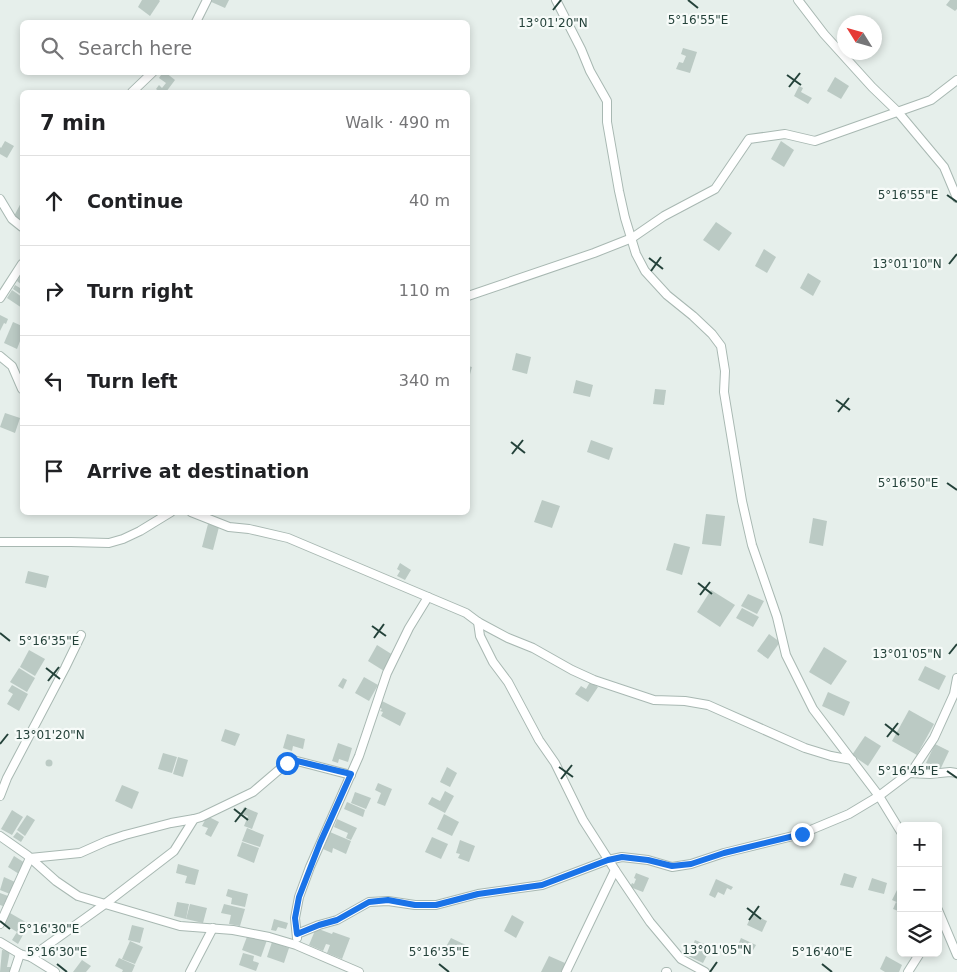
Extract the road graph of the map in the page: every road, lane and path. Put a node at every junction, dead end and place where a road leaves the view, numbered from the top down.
1 (206, 0) edge
2 (556, 0) edge
3 (798, 0) edge
4 (810, 0) edge
5 (805, 8) junction
6 (197, 20) edge
7 (150, 75) edge
8 (957, 80) edge
9 (134, 90) edge
10 (898, 112) junction
11 (957, 198) edge
12 (0, 199) edge
13 (0, 212) edge
14 (12, 219) junction
15 (20, 225) edge
16 (632, 238) junction
17 (20, 267) edge
18 (470, 295) edge
19 (0, 298) edge
20 (0, 356) edge
21 (20, 384) edge
22 (166, 515) edge
23 (199, 515) edge
24 (0, 542) edge
25 (428, 597) junction
26 (478, 622) junction
27 (81, 635) dead end
28 (957, 678) edge
29 (852, 760) junction
30 (909, 773) junction
31 (957, 773) edge
32 (351, 774) junction
33 (0, 796) edge
34 (879, 796) junction
35 (194, 819) junction
36 (897, 825) edge
37 (0, 836) edge
38 (30, 858) junction
39 (608, 860) junction
40 (614, 870) junction
41 (106, 904) junction
42 (942, 922) edge
43 (0, 924) edge
44 (214, 928) junction
45 (297, 934) junction
46 (0, 942) edge
47 (296, 945) junction
48 (20, 954) junction
49 (957, 955) edge
50 (31, 957) junction
51 (917, 957) edge
52 (14, 972) edge
53 (55, 972) edge
54 (190, 972) edge
55 (358, 972) edge
56 (566, 972) edge
57 (705, 972) edge
58 (908, 972) edge

1 - 6 street
2 - 16 street
3 - 5 street
4 - 5 street
5 - 10 street
7 - 9 street
8 - 10 street
10 - 11 street
10 - 16 street
12 - 14 street
13 - 14 street
14 - 15 street
16 - 18 street
16 - 29 street
17 - 19 street
20 - 21 street
22 - 24 street
23 - 25 street
25 - 26 street
25 - 32 street
26 - 29 street
26 - 39 street
27 - 33 street
28 - 30 street
29 - 34 street
30 - 31 street
30 - 34 street
32 - 35 street
32 - 45 street
34 - 36 street
34 - 39 street
35 - 38 street
35 - 41 street
37 - 38 street
38 - 41 street
38 - 43 street
39 - 40 street
39 - 45 street
40 - 56 street
40 - 57 street
41 - 44 street
41 - 50 street
42 - 49 street
44 - 47 street
44 - 54 street
45 - 47 street
46 - 48 street
47 - 55 street
48 - 50 street
48 - 52 street
50 - 53 street
51 - 58 street

